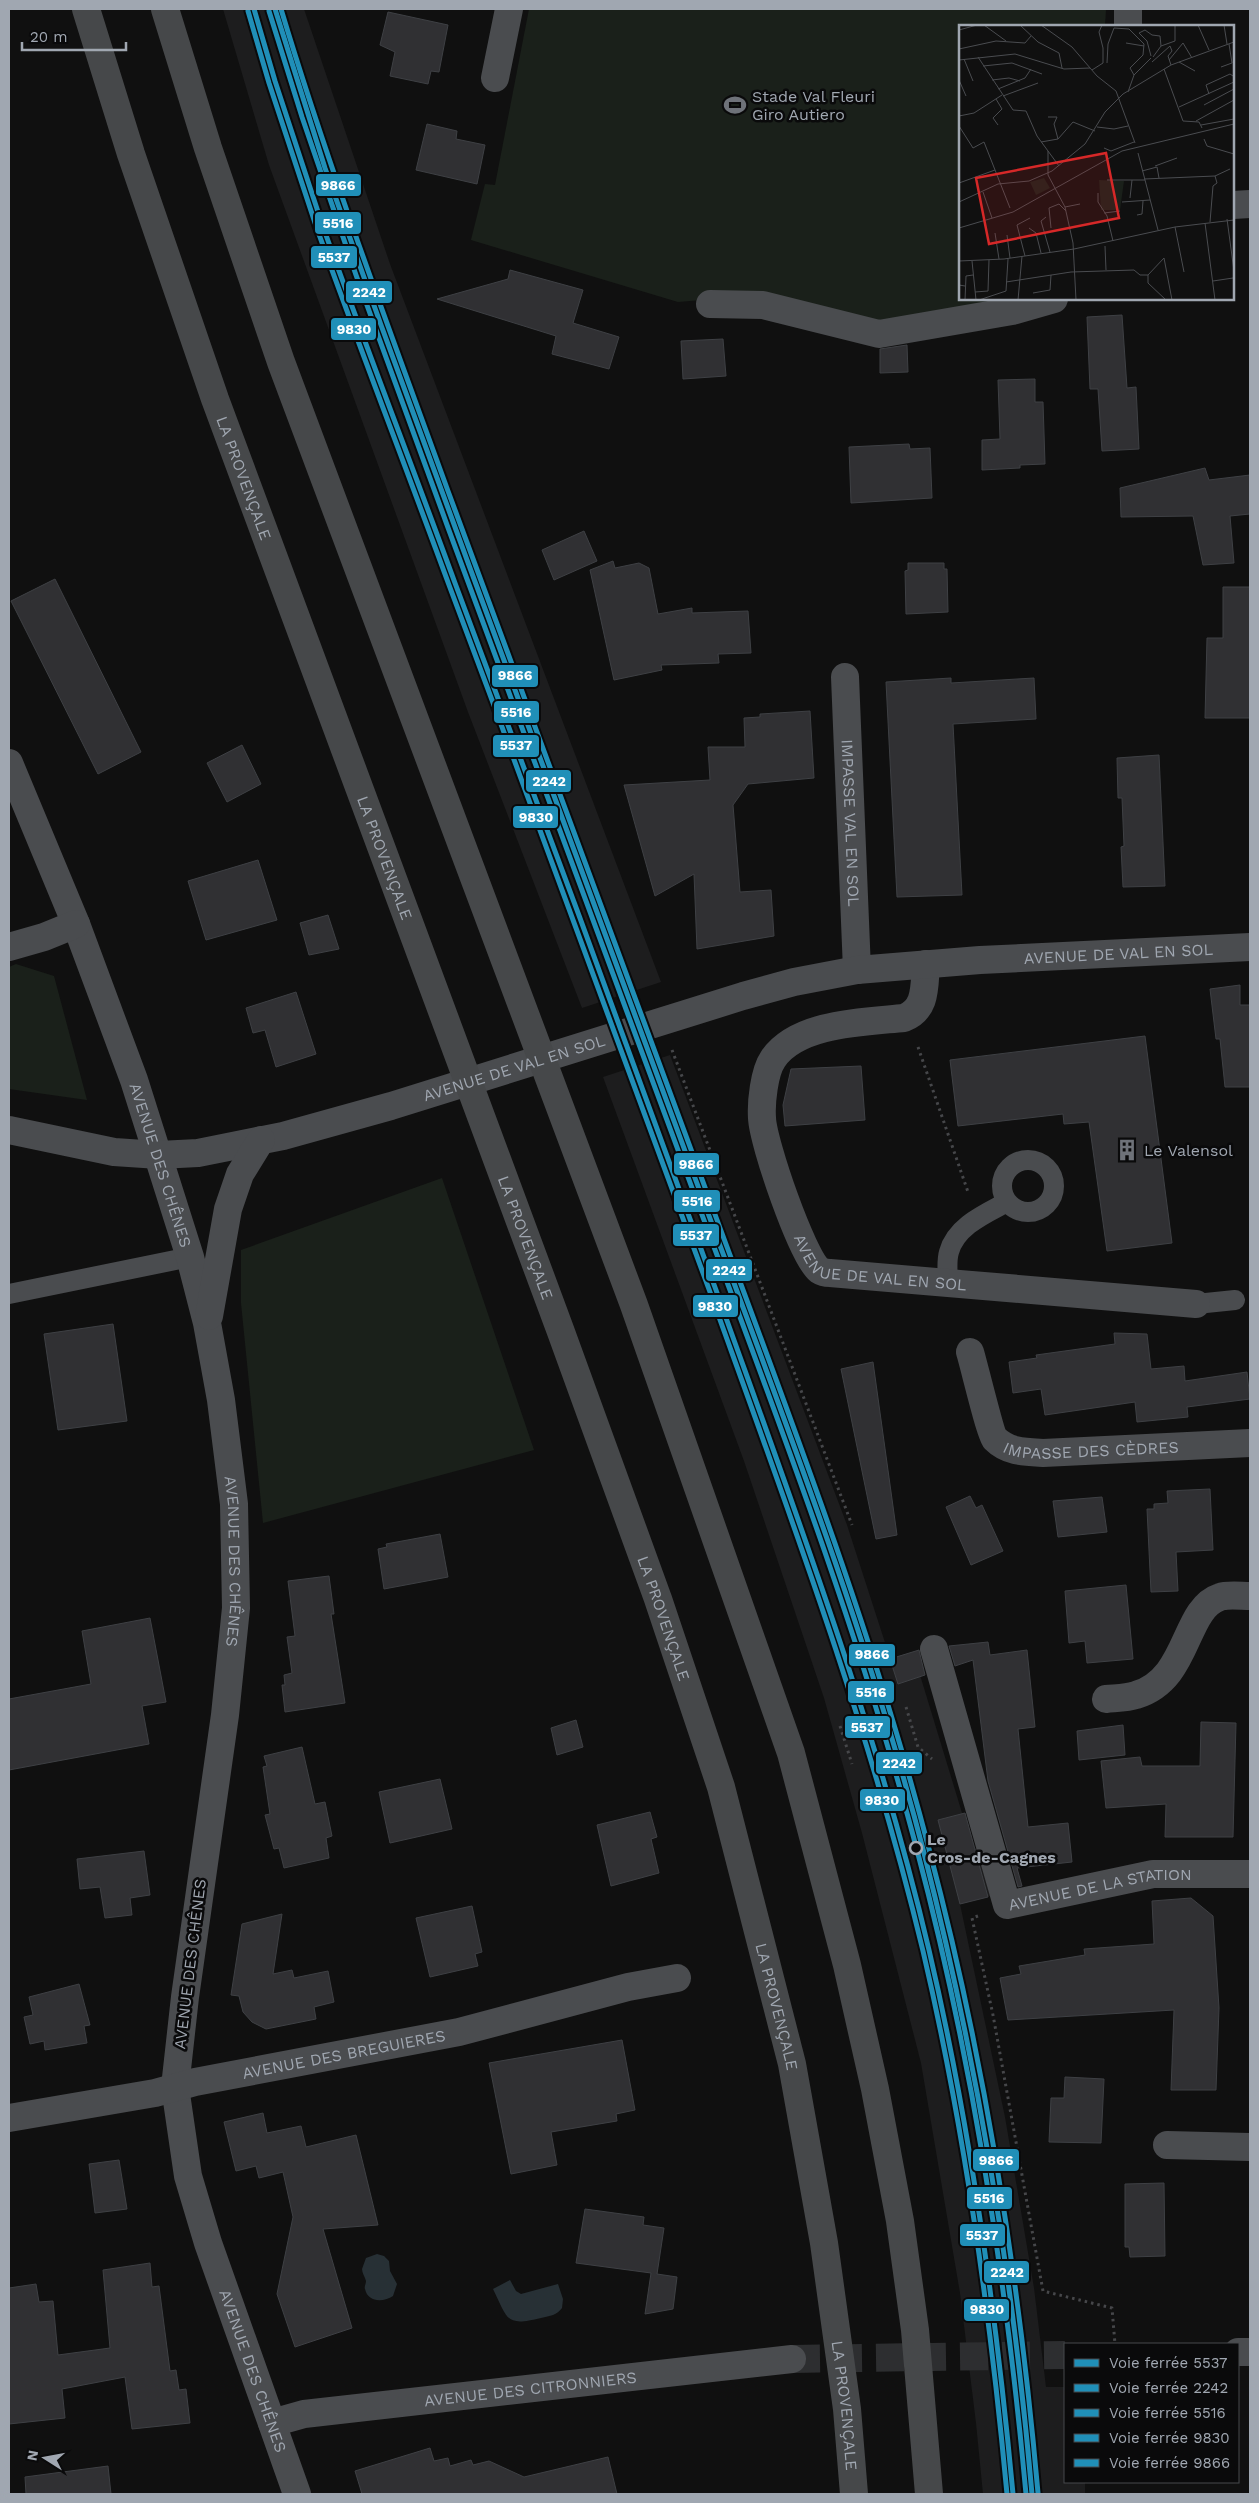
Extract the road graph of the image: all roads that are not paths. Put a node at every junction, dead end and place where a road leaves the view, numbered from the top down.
1 (86, 9) edge
2 (165, 9) edge
3 (509, 9) edge
4 (1128, 9) edge
5 (1128, 25) edge
6 (495, 78) dead end
7 (1250, 204) edge
8 (1234, 205) edge
9 (1050, 300) edge
10 (710, 304) dead end
11 (845, 677) dead end
12 (9, 763) edge
13 (76, 924) junction
14 (1250, 946) edge
15 (9, 947) edge
16 (926, 964) junction
17 (857, 970) junction
18 (9, 1130) edge
19 (261, 1140) junction
20 (159, 1155) junction
21 (1007, 1202) dead end
22 (190, 1257) junction
23 (948, 1284) junction
24 (9, 1294) edge
25 (1235, 1300) dead end
26 (1196, 1304) joint
27 (207, 1323) junction
28 (970, 1352) dead end
29 (1250, 1443) edge
30 (1250, 1596) edge
31 (934, 1648) dead end
32 (1106, 1699) dead end
33 (1250, 1874) edge
34 (677, 1978) dead end
35 (175, 2087) junction
36 (9, 2118) edge
37 (1167, 2145) dead end
38 (1250, 2147) edge
39 (792, 2360) tunnel mouth
40 (272, 2423) junction
41 (297, 2494) edge
42 (854, 2494) edge
43 (930, 2494) edge

1 - 42 highway, LA PROVENÇALE
2 - 43 highway
3 - 6 street
4 - 5 street
7 - 8 street
9 - 10 street
11 - 17 street, IMPASSE VAL EN SOL
12 - 13 street, AVENUE DES CHÊNES
13 - 15 street
13 - 20 street, AVENUE DES CHÊNES
14 - 16 street, AVENUE DE VAL EN SOL
16 - 17 street, AVENUE DE VAL EN SOL
16 - 23 street, AVENUE DE VAL EN SOL
17 - 19 street, AVENUE DE VAL EN SOL
18 - 20 street, AVENUE DE VAL EN SOL
19 - 20 street, AVENUE DE VAL EN SOL
19 - 27 street
20 - 22 street, AVENUE DES CHÊNES
21 - 23 lane
22 - 24 lane
22 - 27 street, AVENUE DES CHÊNES
23 - 26 street, AVENUE DE VAL EN SOL
25 - 26 lane, AVENUE DE VAL EN SOL
27 - 35 street, AVENUE DES CHÊNES
28 - 29 street, IMPASSE DES CÈDRES
30 - 32 street
31 - 33 street, AVENUE DE LA STATION
34 - 35 street, AVENUE DES BREGUIERES
35 - 36 street, AVENUE DES BREGUIERES
35 - 40 street, AVENUE DES CHÊNES
37 - 38 street
39 - 40 street, AVENUE DES CITRONNIERS
40 - 41 street, AVENUE DES CHÊNES

